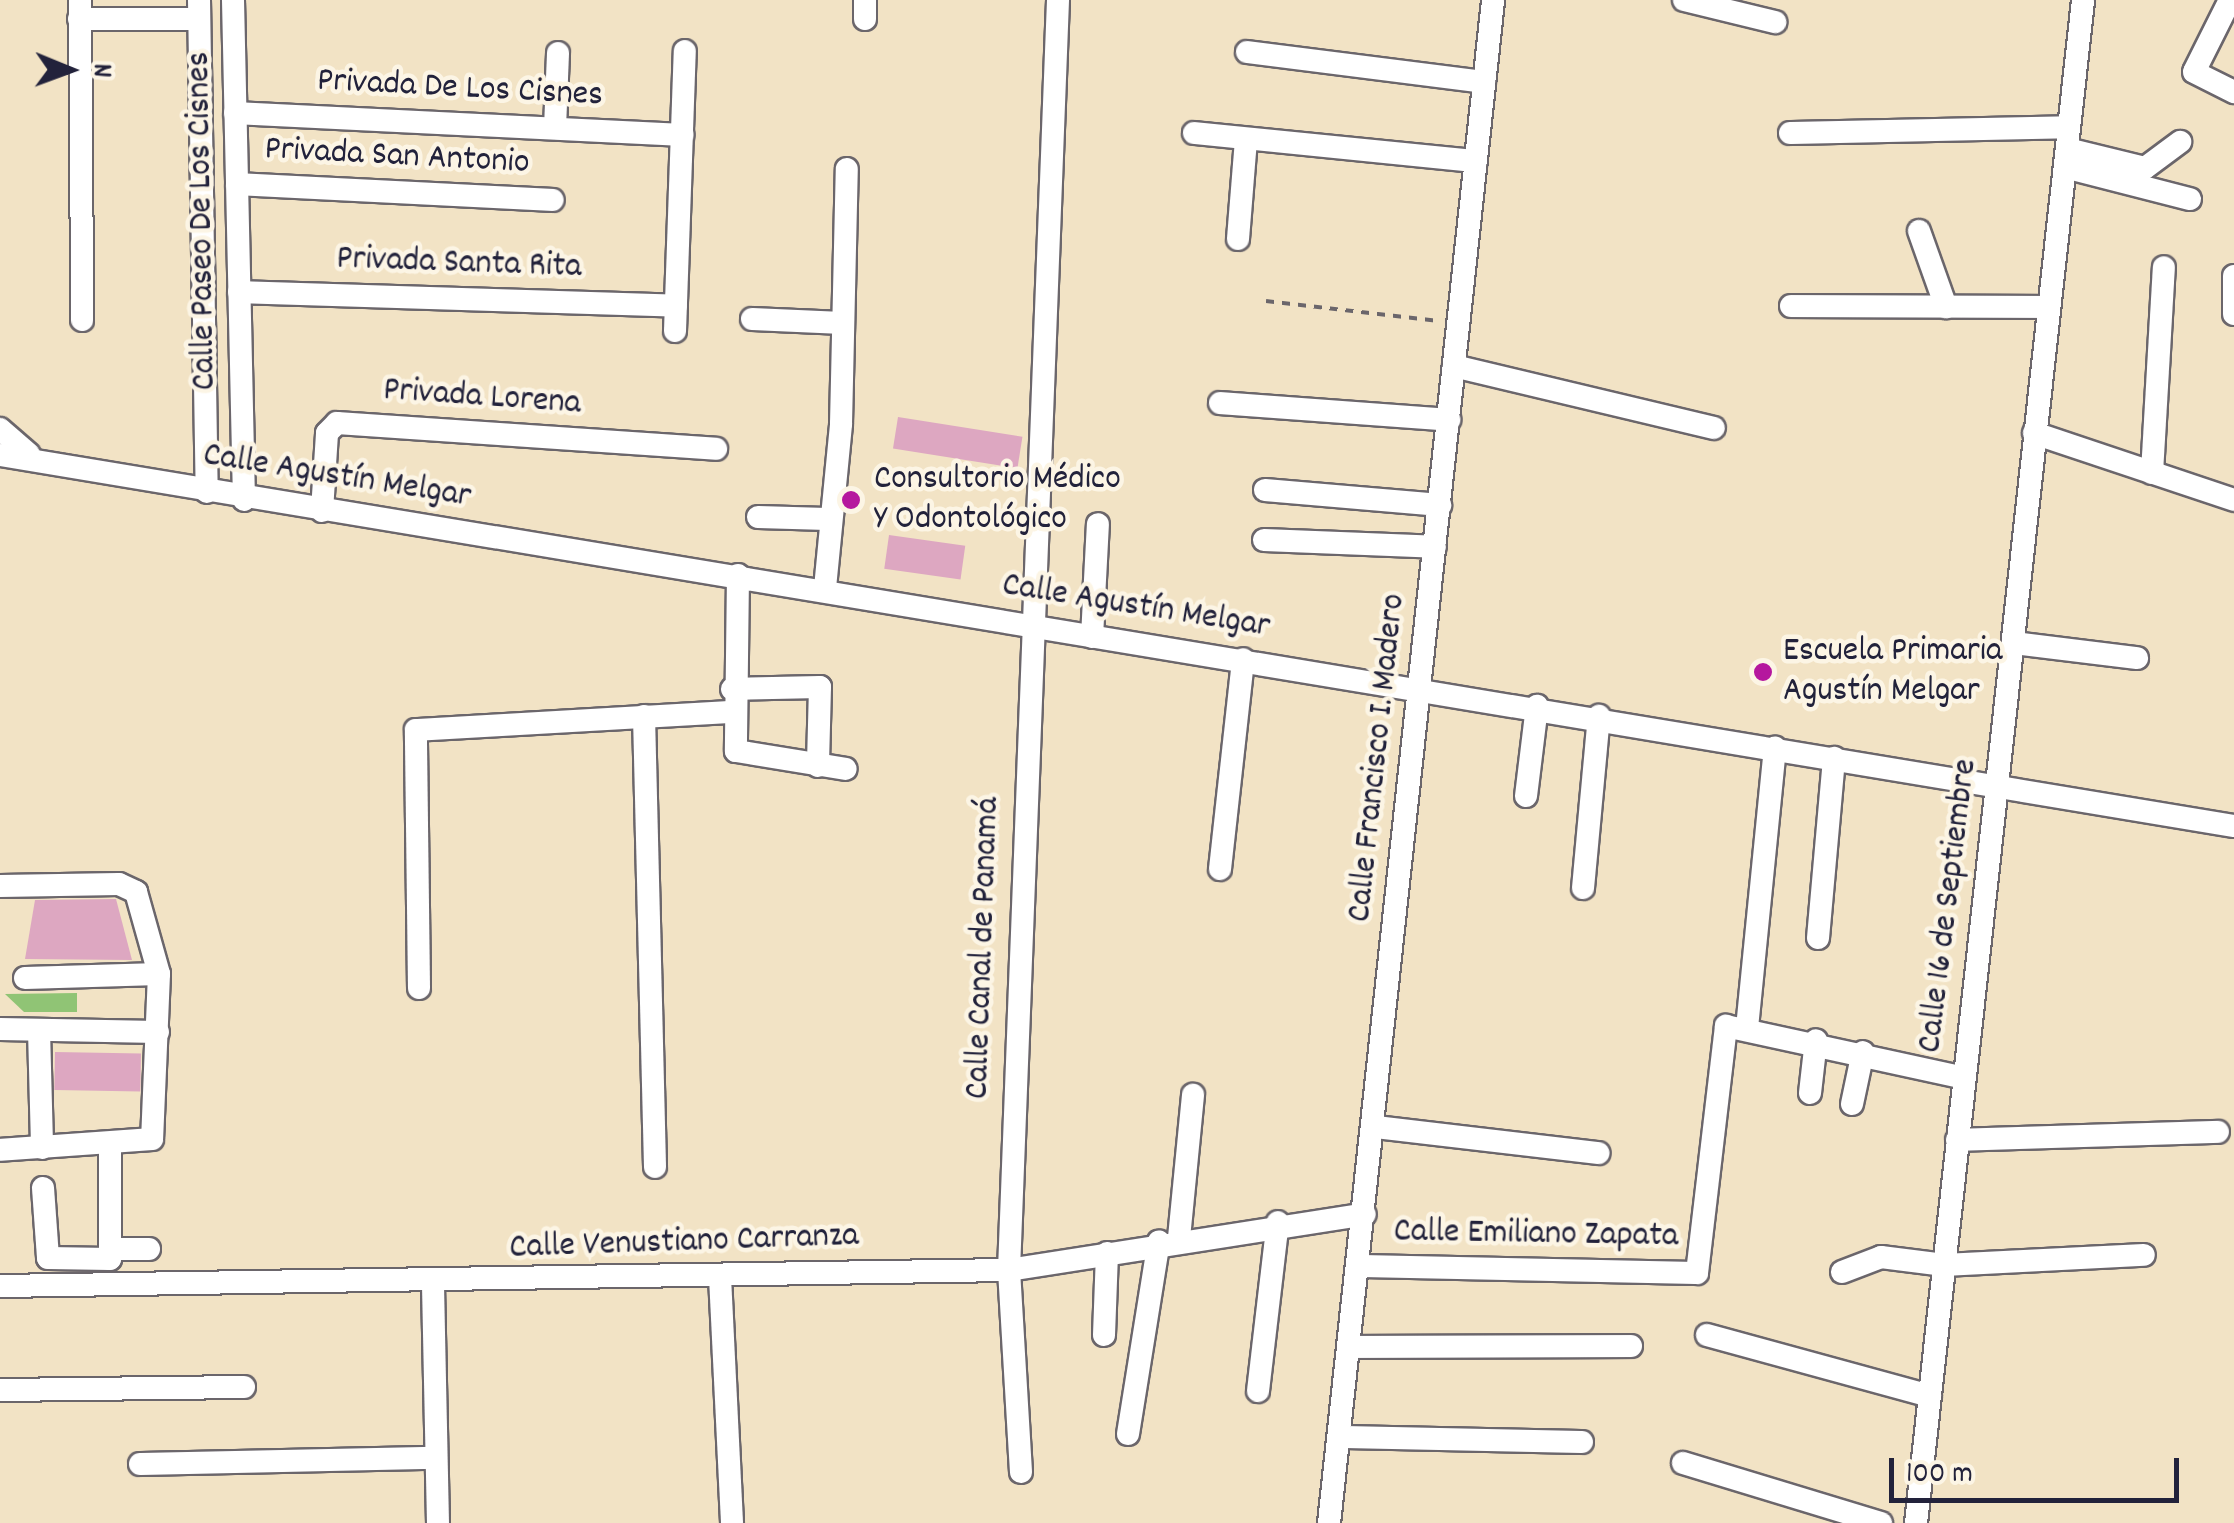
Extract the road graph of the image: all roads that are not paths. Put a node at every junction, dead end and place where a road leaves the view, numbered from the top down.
1 (233, 0) edge
2 (1058, 0) edge
3 (1492, 0) edge
4 (1684, 0) edge
5 (2083, 0) edge
6 (2230, 0) edge
7 (199, 9) edge
8 (80, 10) edge
9 (1775, 22) dead end
10 (684, 51) dead end
11 (1246, 52) dead end
12 (558, 54) dead end
13 (1484, 82) junction
14 (2234, 92) edge
15 (235, 113) junction
16 (555, 128) junction
17 (1790, 132) dead end
18 (682, 134) junction
19 (1194, 134) dead end
20 (1246, 138) junction
21 (2180, 142) dead end
22 (2067, 148) junction
23 (1476, 162) junction
24 (847, 169) dead end
25 (237, 184) junction
26 (2190, 199) dead end
27 (553, 200) dead end
28 (1919, 231) dead end
29 (1238, 239) dead end
30 (2164, 267) dead end
31 (2234, 276) edge
32 (239, 292) junction
33 (676, 306) junction
34 (1791, 306) dead end
35 (1946, 306) junction
36 (2049, 307) junction
37 (2234, 314) edge
38 (752, 319) dead end
39 (82, 320) dead end
40 (844, 323) junction
41 (675, 331) dead end
42 (1454, 366) junction
43 (1220, 402) dead end
44 (1448, 420) junction
45 (1714, 428) dead end
46 (0, 430) edge
47 (2034, 434) junction
48 (716, 449) dead end
49 (29, 454) junction
50 (0, 455) edge
51 (2152, 474) junction
52 (1265, 490) dead end
53 (207, 492) junction
54 (244, 500) junction
55 (2234, 500) edge
56 (1440, 505) junction
57 (322, 511) junction
58 (758, 516) dead end
59 (827, 519) junction
60 (1098, 524) dead end
61 (1264, 540) dead end
62 (1435, 547) junction
63 (738, 575) junction
64 (825, 588) junction
65 (1028, 628) junction
66 (1092, 637) junction
67 (2014, 644) junction
68 (2137, 658) dead end
69 (1243, 659) junction
70 (1420, 685) junction
71 (732, 700) junction
72 (1536, 706) junction
73 (644, 716) junction
74 (1600, 716) junction
75 (1775, 748) junction
76 (1834, 758) junction
77 (818, 766) junction
78 (846, 768) dead end
79 (2000, 786) junction
80 (1526, 796) dead end
81 (2234, 826) edge
82 (1220, 869) dead end
83 (0, 886) edge
84 (1583, 888) dead end
85 (1818, 938) dead end
86 (160, 974) junction
87 (26, 978) dead end
88 (420, 988) dead end
89 (1748, 1028) junction
90 (0, 1030) edge
91 (39, 1030) junction
92 (158, 1032) junction
93 (1816, 1040) junction
94 (1863, 1052) junction
95 (1964, 1078) junction
96 (1810, 1093) dead end
97 (1192, 1096) dead end
98 (1852, 1104) dead end
99 (1376, 1127) junction
100 (2218, 1132) dead end
101 (1957, 1140) junction
102 (110, 1146) junction
103 (42, 1148) junction
104 (0, 1150) edge
105 (1598, 1153) dead end
106 (655, 1167) dead end
107 (43, 1188) dead end
108 (1365, 1214) junction
109 (1278, 1222) junction
110 (1169, 1240) junction
111 (114, 1249) junction
112 (149, 1249) dead end
113 (1107, 1253) junction
114 (2144, 1255) dead end
115 (1944, 1265) junction
116 (1360, 1266) junction
117 (1009, 1270) junction
118 (1842, 1272) dead end
119 (720, 1276) junction
120 (434, 1285) junction
121 (0, 1286) edge
122 (1104, 1335) dead end
123 (1706, 1335) dead end
124 (1353, 1346) junction
125 (1630, 1346) dead end
126 (244, 1387) dead end
127 (0, 1390) edge
128 (1258, 1391) dead end
129 (1930, 1396) junction
130 (1128, 1434) dead end
131 (1344, 1437) junction
132 (1582, 1442) dead end
133 (436, 1458) junction
134 (140, 1464) dead end
135 (1683, 1464) dead end
136 (1021, 1472) dead end
137 (438, 1523) edge
138 (732, 1523) edge
139 (1329, 1523) edge
140 (1881, 1523) edge
141 (1916, 1523) edge

1 - 15 street, Calle Paseo De Los Cisnes
2 - 65 street, Calle Canal de Panamá
3 - 13 street, Calle Francisco I. Madero
4 - 9 street
5 - 22 street, Calle 16 de Septiembre
6 - 14 street
7 - 8 street
7 - 53 street, Calle Paseo De Los Cisnes
8 - 39 street
10 - 18 street
11 - 13 street
12 - 16 street
13 - 23 street, Calle Francisco I. Madero
15 - 16 street, Privada De Los Cisnes
15 - 25 street, Calle Paseo De Los Cisnes
16 - 18 street, Privada De Los Cisnes
17 - 22 street
18 - 33 street
19 - 20 street
20 - 23 street
20 - 29 street
21 - 22 street
22 - 26 street
22 - 36 street, Calle 16 de Septiembre
23 - 42 street, Calle Francisco I. Madero
24 - 40 street
25 - 27 street, Privada San Antonio
25 - 32 street, Calle Paseo De Los Cisnes
28 - 35 street
30 - 51 street
31 - 37 street
32 - 33 street, Privada Santa Rita
32 - 54 street, Calle Paseo De Los Cisnes
33 - 41 street
34 - 35 street
35 - 36 street
36 - 47 street, Calle 16 de Septiembre
38 - 40 street
40 - 59 street
42 - 44 street, Calle Francisco I. Madero
42 - 45 street
43 - 44 street
44 - 56 street, Calle Francisco I. Madero
46 - 49 street, Calle Agustín Melgar
47 - 51 street
47 - 67 street, Calle 16 de Septiembre
48 - 57 street, Privada Lorena
49 - 50 street, Calle Agustín Melgar
49 - 53 street, Calle Agustín Melgar
51 - 55 street
52 - 56 street
53 - 54 street, Calle Agustín Melgar
54 - 57 street, Calle Agustín Melgar
56 - 62 street, Calle Francisco I. Madero
57 - 63 street, Calle Agustín Melgar
58 - 59 street
59 - 64 street
60 - 66 street
61 - 62 street
62 - 70 street, Calle Francisco I. Madero
63 - 64 street, Calle Agustín Melgar
63 - 71 street
64 - 65 street, Calle Agustín Melgar
65 - 66 street, Calle Agustín Melgar
65 - 117 street, Calle Canal de Panamá
66 - 69 street, Calle Agustín Melgar
67 - 68 street
67 - 79 street, Calle 16 de Septiembre
69 - 70 street, Calle Agustín Melgar
69 - 82 street
70 - 72 street, Calle Agustín Melgar
70 - 99 street, Calle Francisco I. Madero
71 - 73 street
71 - 77 street
71 - 77 street
72 - 74 street, Calle Agustín Melgar
72 - 80 street
73 - 88 street
73 - 106 street
74 - 75 street, Calle Agustín Melgar
74 - 84 street
75 - 76 street, Calle Agustín Melgar
75 - 89 street
76 - 79 street, Calle Agustín Melgar
76 - 85 street
77 - 78 street
79 - 81 street, Calle Agustín Melgar
79 - 95 street, Calle 16 de Septiembre
83 - 86 street
86 - 87 street
86 - 92 street
89 - 93 street
89 - 116 street, Calle Emiliano Zapata
90 - 91 street
91 - 92 street
91 - 103 street
92 - 102 street
93 - 94 street
93 - 96 street
94 - 95 street
94 - 98 street
95 - 101 street, Calle 16 de Septiembre
97 - 110 street
99 - 105 street
99 - 108 street, Calle Francisco I. Madero
100 - 101 street
101 - 115 street, Calle 16 de Septiembre
102 - 103 street
102 - 111 street
103 - 104 street
107 - 111 street
108 - 109 street, Calle Venustiano Carranza
108 - 116 street, Calle Francisco I. Madero
109 - 110 street, Calle Venustiano Carranza
109 - 128 street
110 - 113 street, Calle Venustiano Carranza
110 - 130 street
111 - 112 street
113 - 117 street, Calle Venustiano Carranza
113 - 122 street
114 - 115 street
115 - 118 street
115 - 129 street, Calle 16 de Septiembre
116 - 124 street, Calle Francisco I. Madero
117 - 119 street, Calle Venustiano Carranza
117 - 136 street, Calle Canal de Panamá
119 - 120 street, Calle Venustiano Carranza
119 - 138 street
120 - 121 street, Calle Venustiano Carranza
120 - 133 street
123 - 129 street
124 - 125 street
124 - 131 street, Calle Francisco I. Madero
126 - 127 street
129 - 141 street, Calle 16 de Septiembre
131 - 132 street
131 - 139 street, Calle Francisco I. Madero
133 - 134 street
133 - 137 street
135 - 140 street

